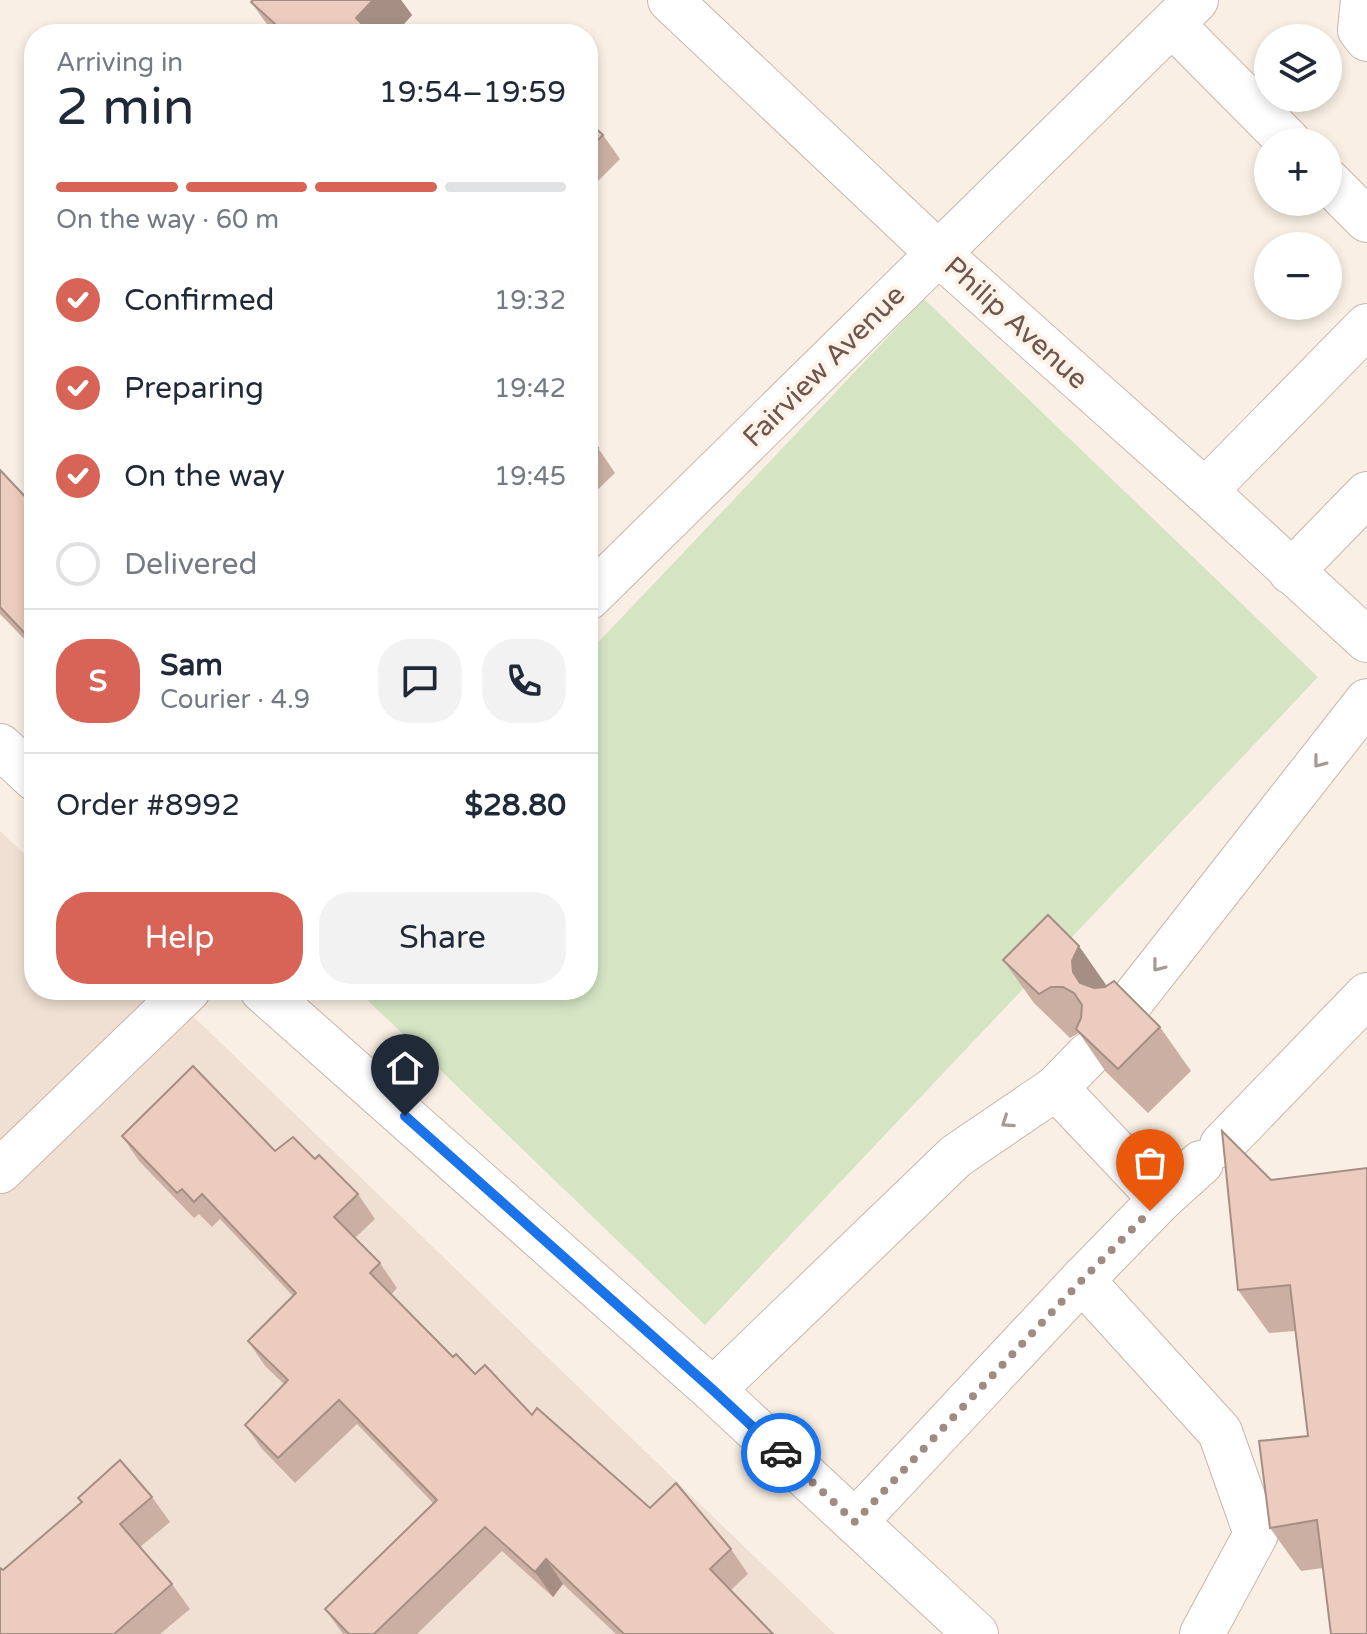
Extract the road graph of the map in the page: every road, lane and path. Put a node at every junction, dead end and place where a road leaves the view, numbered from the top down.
1 (670, 0) edge
2 (1363, 0) edge
3 (1184, 12) edge
4 (1367, 39) edge
5 (1278, 128) edge
6 (1342, 195) edge
7 (1367, 220) edge
8 (938, 253) junction
9 (1367, 326) edge
10 (1205, 491) junction
11 (1367, 494) edge
12 (1291, 572) junction
13 (598, 588) edge
14 (1367, 640) edge
15 (1367, 701) edge
16 (0, 746) edge
17 (24, 769) edge
18 (1367, 995) edge
19 (178, 1000) edge
20 (273, 1000) edge
21 (1127, 1007) edge
22 (1088, 1055) edge
23 (1056, 1088) junction
24 (0, 1171) edge
25 (1161, 1199) junction
26 (1082, 1280) junction
27 (713, 1390) junction
28 (855, 1522) junction
29 (976, 1634) edge
30 (1202, 1634) edge

1 - 8 street, Philip Avenue
2 - 4 street
3 - 5 street
3 - 8 street, Fairview Avenue
6 - 7 street
8 - 10 street, Philip Avenue
8 - 13 street, Fairview Avenue
9 - 10 street
10 - 12 street, Philip Avenue
11 - 12 street
12 - 14 street, Philip Avenue
15 -> 21 street
16 - 17 street
18 - 25 street
19 - 24 street
20 - 27 street
22 - 23 street
23 - 25 street
23 -> 27 street
25 - 26 street
26 - 28 street
26 - 30 street
27 - 28 street
28 - 29 street

